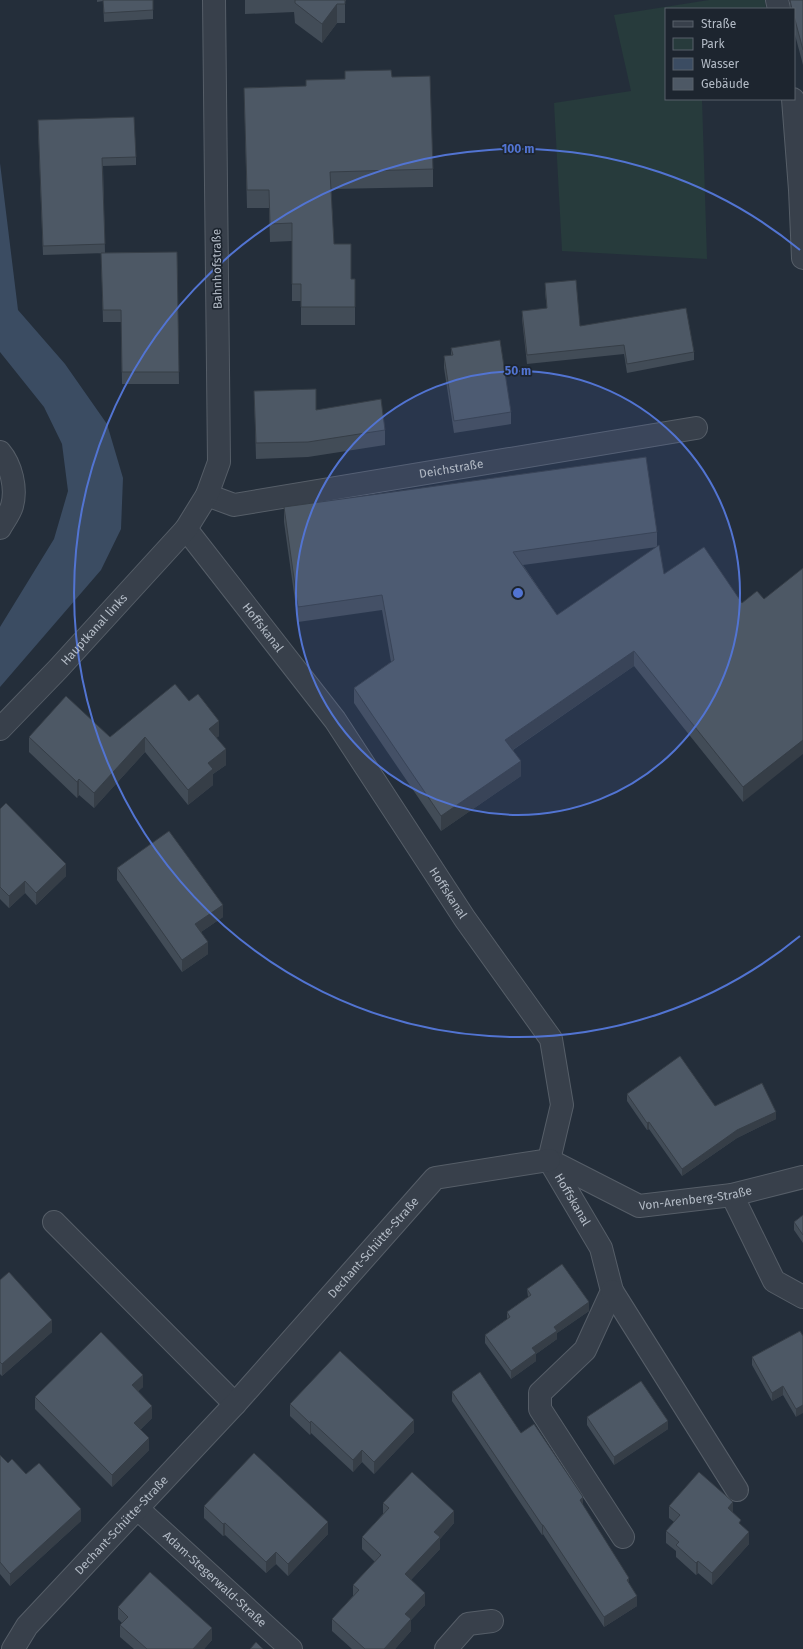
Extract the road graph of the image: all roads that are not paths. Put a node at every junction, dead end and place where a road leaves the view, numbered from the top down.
1 (214, 0) edge
2 (793, 100) edge
3 (803, 258) edge
4 (696, 428) dead end
5 (0, 452) edge
6 (207, 495) junction
7 (0, 528) edge
8 (186, 529) junction
9 (0, 728) edge
10 (549, 1160) junction
11 (803, 1177) edge
12 (732, 1195) junction
13 (54, 1222) dead end
14 (612, 1291) junction
15 (803, 1297) edge
16 (235, 1404) junction
17 (737, 1490) dead end
18 (138, 1509) junction
19 (623, 1537) dead end
20 (492, 1621) dead end
21 (13, 1649) edge
22 (292, 1649) edge
23 (446, 1649) edge

1 - 6 street, Bahnhofstraße
2 - 3 street
4 - 6 street, Deichstraße
5 - 7 street
6 - 8 street, Bahnhofstraße
8 - 9 street, Hauptkanal links
8 - 10 street, Hoffskanal
10 - 12 street, Von-Arenberg-Straße
10 - 14 street, Hoffskanal
10 - 16 street, Dechant-Schütte-Straße
11 - 12 street, Von-Arenberg-Straße
12 - 15 street
13 - 16 street
14 - 17 street, Hoffskanal
14 - 19 street
16 - 18 street, Dechant-Schütte-Straße
18 - 21 street, Dechant-Schütte-Straße
18 - 22 street, Adam-Stegerwald-Straße
20 - 23 street

